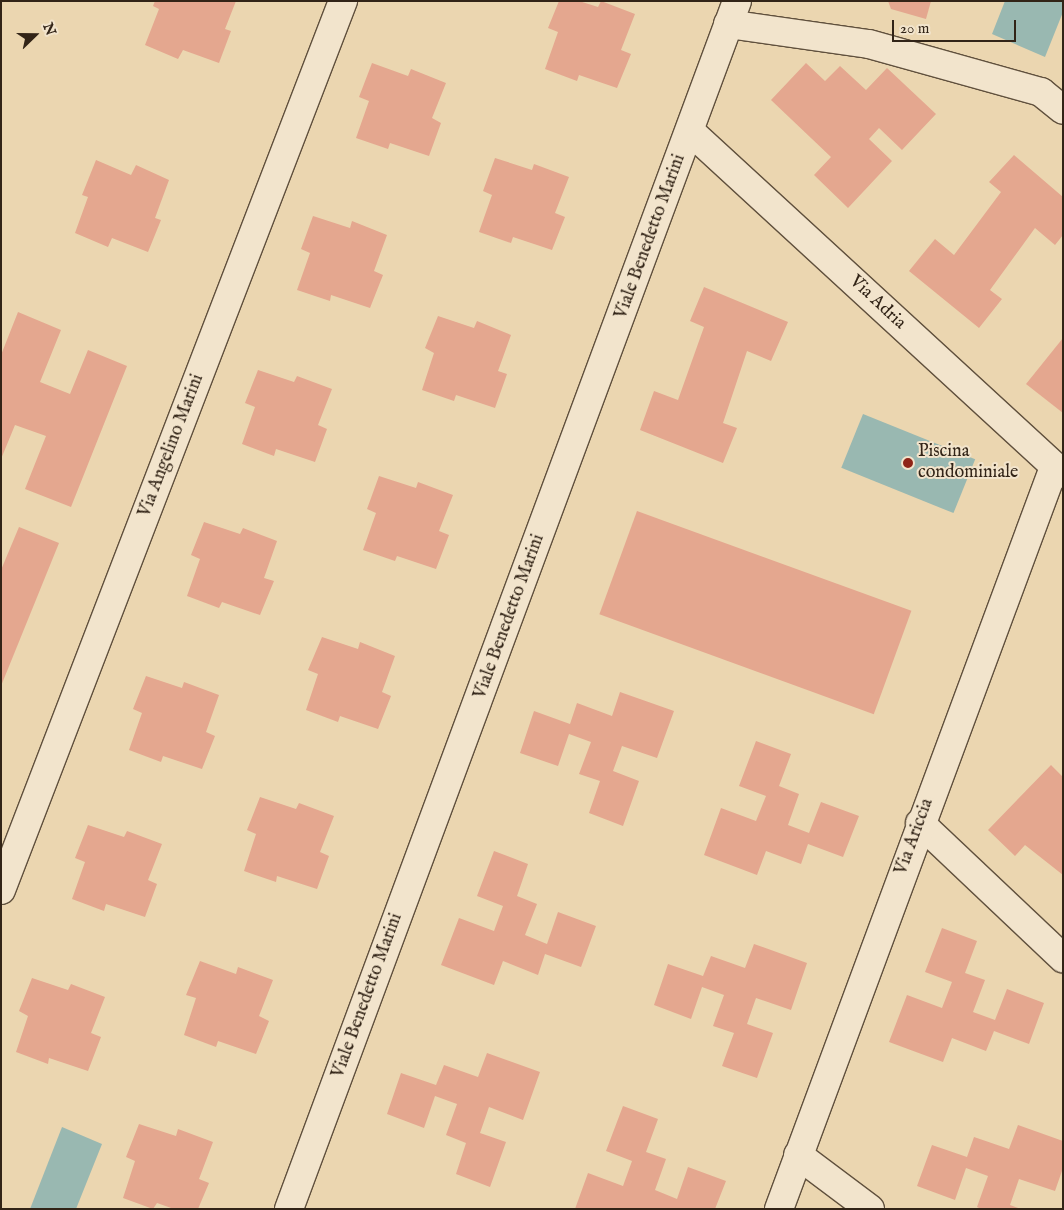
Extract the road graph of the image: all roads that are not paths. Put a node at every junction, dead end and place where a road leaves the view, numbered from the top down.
1 (343, 1) edge
2 (732, 13) edge
3 (1063, 110) edge
4 (691, 132) junction
5 (1058, 471) edge
6 (920, 823) junction
7 (1, 890) edge
8 (1063, 958) edge
9 (798, 1155) junction
10 (289, 1209) edge
11 (779, 1209) edge
12 (870, 1209) edge

1 - 7 street, Via Angelino Marini
2 - 3 street, Viale Benedetto Marini
2 - 4 street, Viale Benedetto Marini
4 - 5 street, Via Adria
4 - 10 street, Viale Benedetto Marini
5 - 6 street, Via Ariccia
6 - 8 street
6 - 9 street, Via Ariccia
9 - 11 street, Via Ariccia
9 - 12 street

